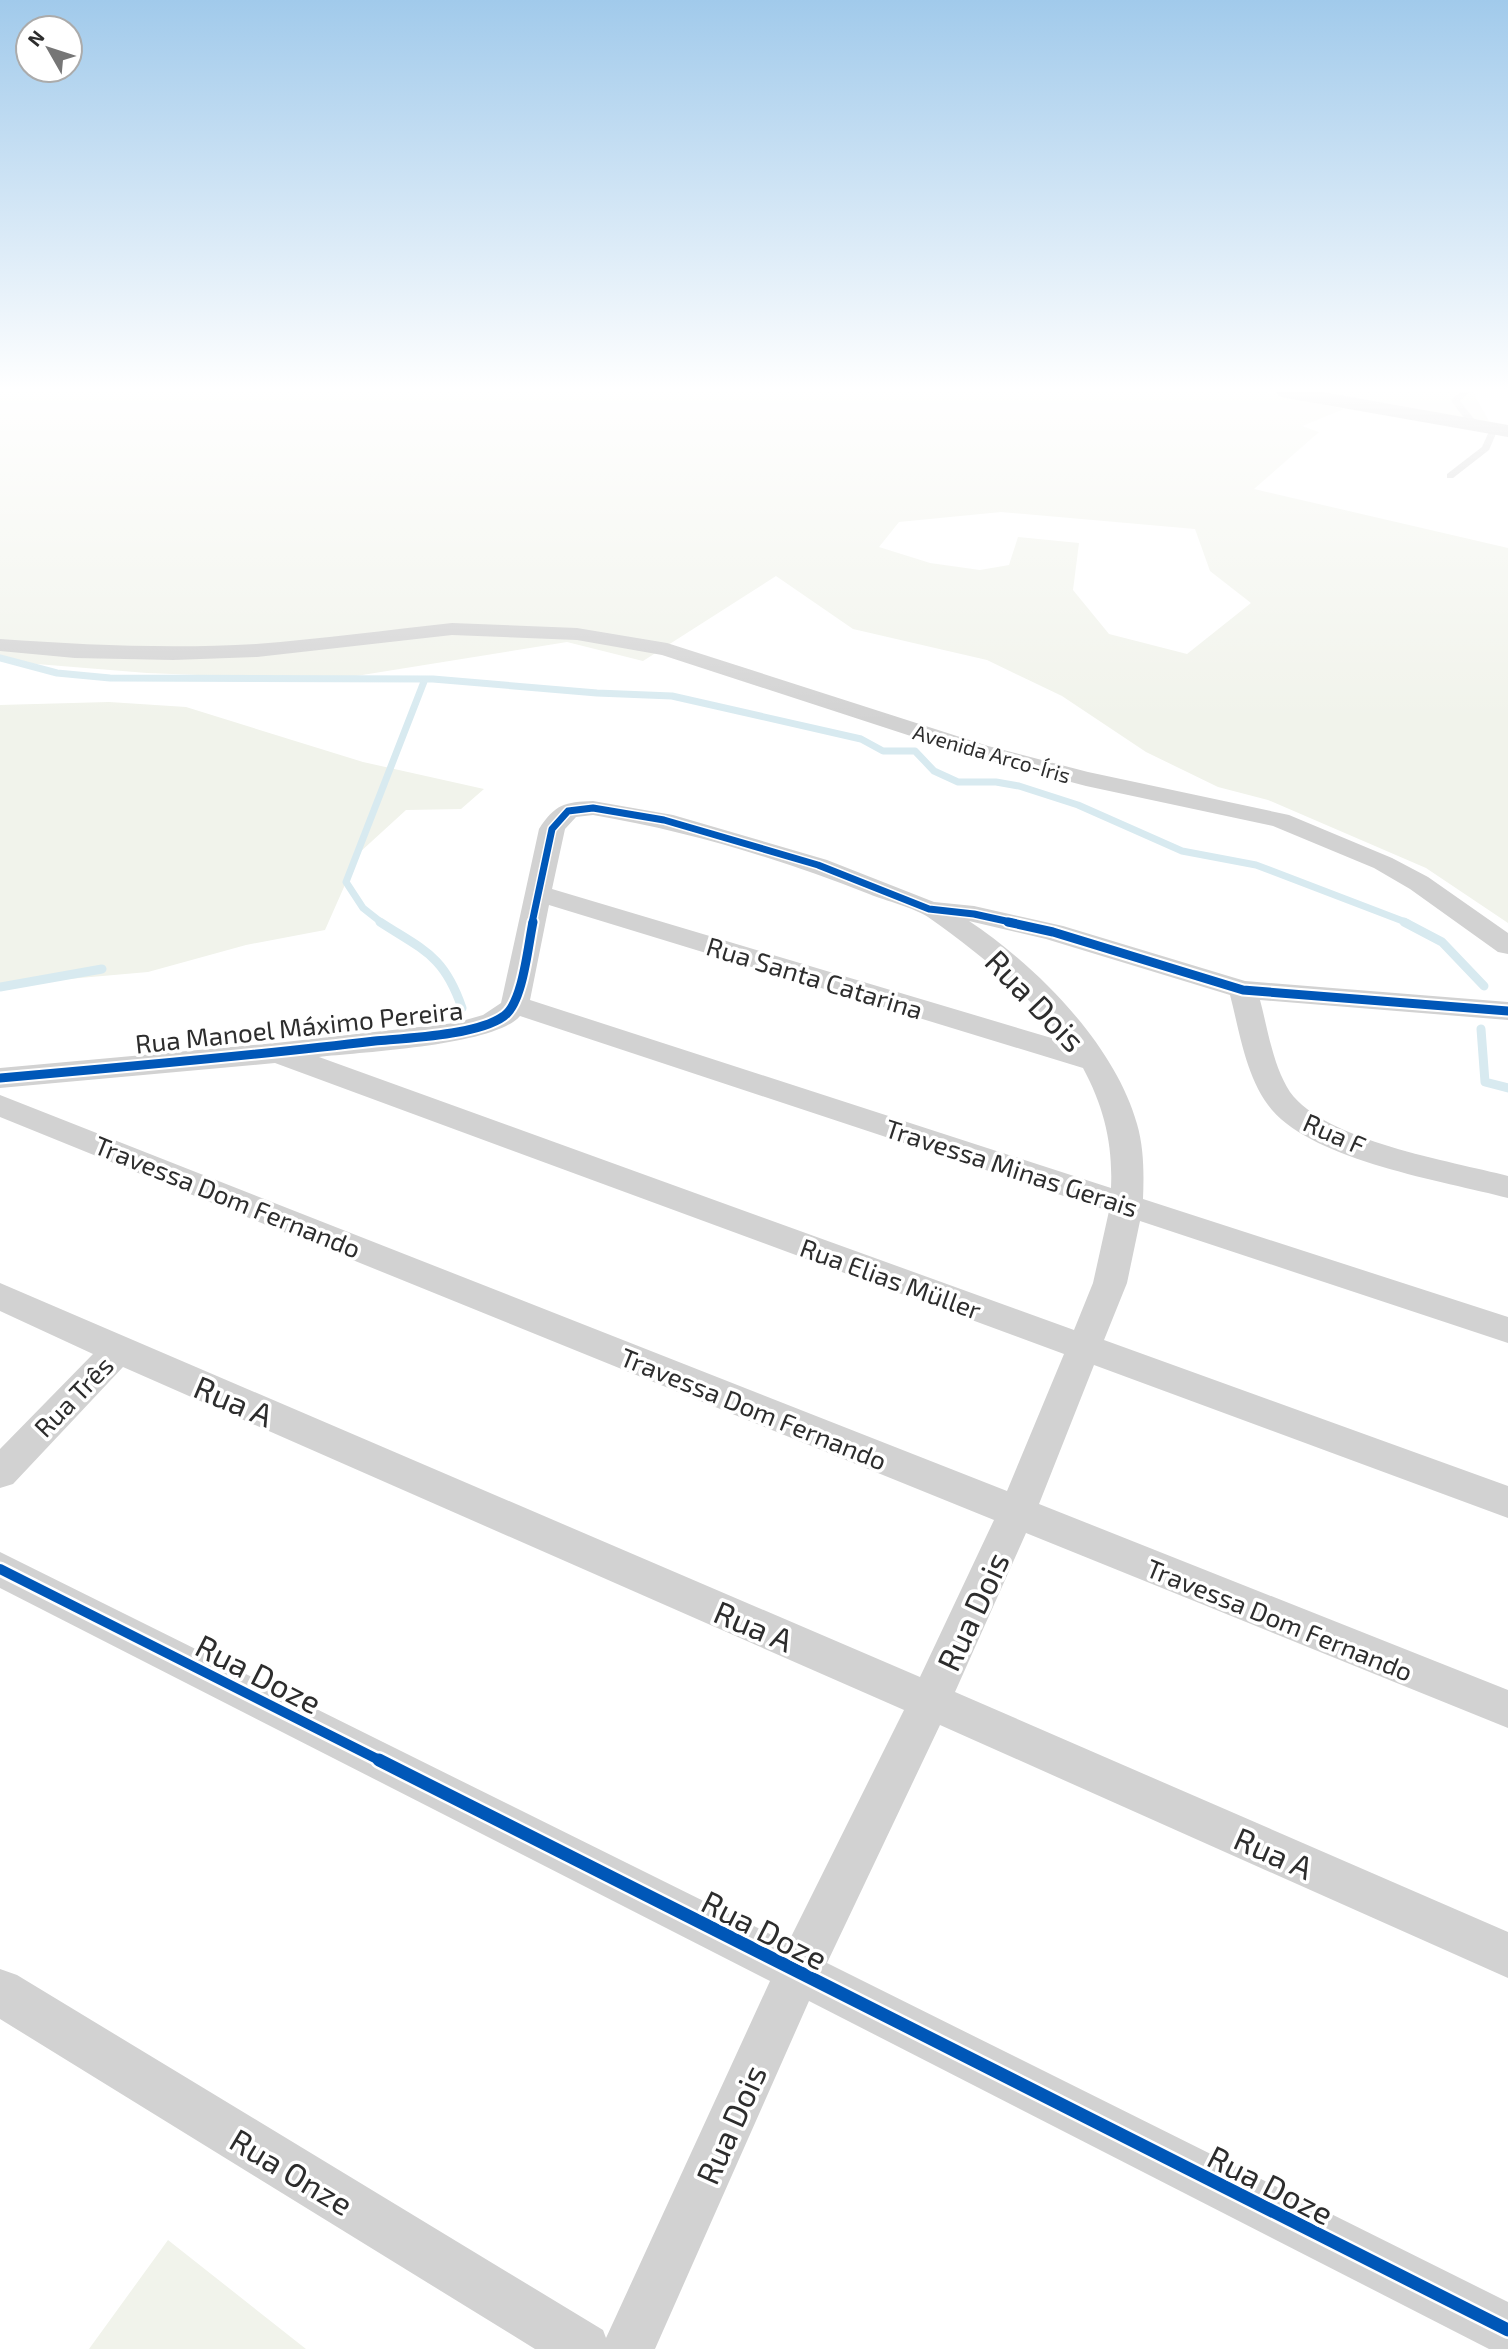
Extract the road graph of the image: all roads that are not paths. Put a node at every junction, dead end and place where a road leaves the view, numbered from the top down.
1 (0, 645) edge
2 (537, 893) junction
3 (929, 909) junction
4 (1508, 946) edge
5 (1243, 990) junction
6 (515, 1005) junction
7 (1508, 1011) edge
8 (276, 1053) junction
9 (1094, 1061) junction
10 (0, 1078) edge
11 (0, 1105) edge
12 (1508, 1187) edge
13 (1128, 1205) junction
14 (0, 1296) edge
15 (1508, 1330) edge
16 (1083, 1349) junction
17 (118, 1350) junction
18 (0, 1473) edge
19 (1508, 1502) edge
20 (1016, 1514) junction
21 (0, 1569) edge
22 (930, 1701) junction
23 (1508, 1709) edge
24 (1508, 1955) edge
25 (798, 1973) junction
26 (0, 1992) edge
27 (1508, 2330) edge
28 (584, 2349) edge
29 (628, 2349) edge

1 - 4 street, Avenida Arco-Íris
2 - 3 street
2 - 6 street
2 - 9 street, Rua Santa Catarina
3 - 5 street
3 - 9 street, Rua Dois
5 - 7 street
5 - 12 street, Rua F
6 - 8 street, Rua Manoel Máximo Pereira
6 - 13 street, Travessa Minas Gerais
8 - 10 street, Rua Manoel Máximo Pereira
8 - 16 street, Rua Elias Müller
9 - 13 street, Rua Dois
11 - 20 street, Travessa Dom Fernando
13 - 15 street, Travessa Minas Gerais
13 - 16 street, Rua Dois
14 - 17 street, Rua A
16 - 19 street, Rua Elias Müller
16 - 20 street, Rua Dois
17 - 18 street, Rua Três
17 - 22 street, Rua A
20 - 22 street, Rua Dois
20 - 23 street, Travessa Dom Fernando
21 - 25 street, Rua Doze
22 - 24 street, Rua A
22 - 25 street, Rua Dois
25 - 27 street, Rua Doze
25 - 29 street, Rua Dois
26 - 28 street, Rua Onze

